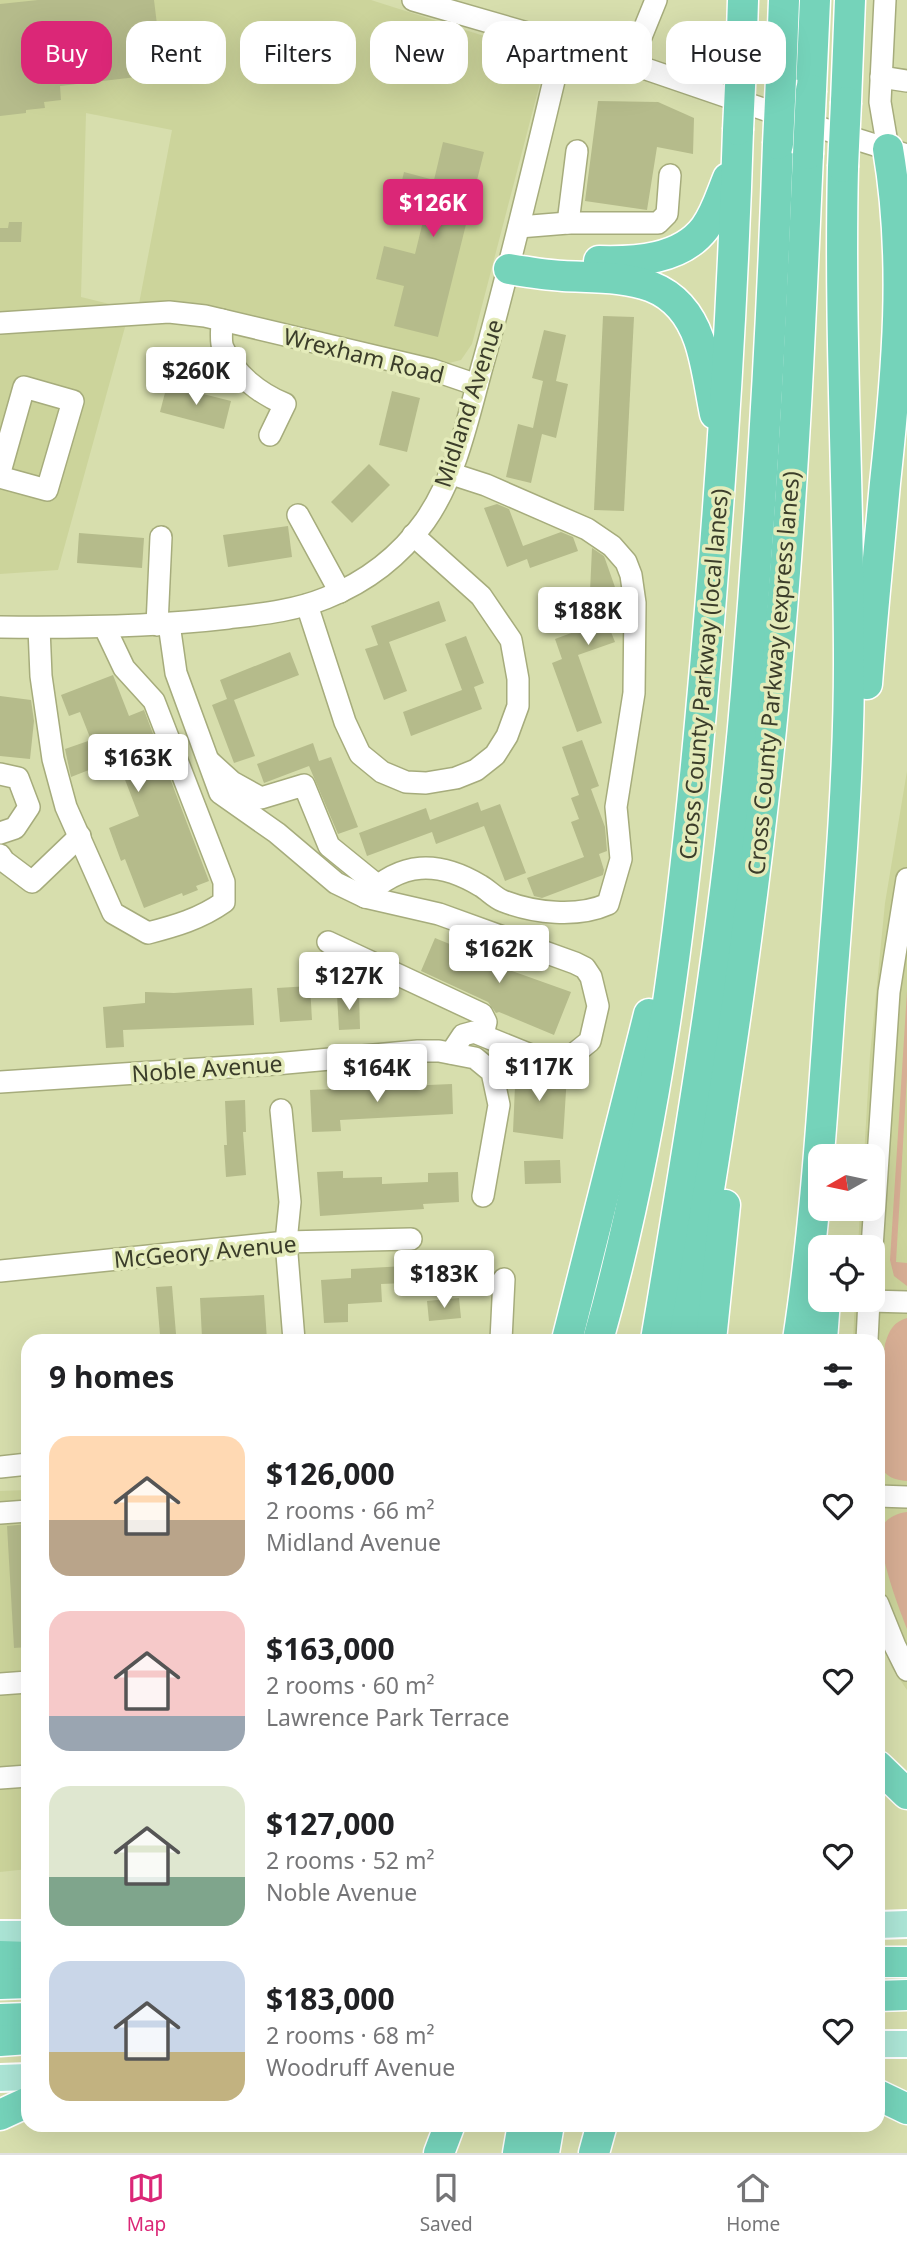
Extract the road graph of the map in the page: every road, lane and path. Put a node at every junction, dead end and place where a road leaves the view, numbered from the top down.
1 (656, 0) edge
2 (743, 0) edge
3 (784, 0) edge
4 (815, 0) edge
5 (850, 0) edge
6 (885, 0) edge
7 (424, 2) edge
8 (488, 21) edge
9 (647, 21) edge
10 (652, 71) edge
11 (881, 77) junction
12 (907, 81) edge
13 (553, 84) edge
14 (737, 141) junction
15 (577, 151) dead end
16 (897, 152) edge
17 (670, 175) dead end
18 (568, 223) junction
19 (514, 248) junction
20 (903, 272) edge
21 (222, 320) junction
22 (0, 323) edge
23 (477, 385) junction
24 (10, 401) edge
25 (270, 435) dead end
26 (723, 450) junction
27 (1, 469) edge
28 (449, 473) junction
29 (298, 515) dead end
30 (413, 535) junction
31 (161, 537) dead end
32 (340, 592) junction
33 (307, 605) junction
34 (163, 625) junction
35 (0, 627) edge
36 (39, 628) junction
37 (105, 628) junction
38 (207, 760) junction
39 (0, 774) edge
40 (0, 833) edge
41 (80, 836) junction
42 (0, 855) edge
43 (840, 875) junction
44 (907, 879) edge
45 (753, 883) junction
46 (371, 891) junction
47 (679, 916) junction
48 (903, 922) edge
49 (328, 942) dead end
50 (483, 1035) junction
51 (828, 1038) junction
52 (451, 1053) junction
53 (0, 1082) edge
54 (281, 1110) dead end
55 (833, 1144) edge
56 (483, 1196) dead end
57 (873, 1235) edge
58 (411, 1238) dead end
59 (286, 1242) junction
60 (0, 1271) edge
61 (504, 1279) dead end
62 (885, 1301) edge
63 (907, 1302) edge
64 (824, 1312) edge
65 (868, 1312) edge
66 (293, 1334) edge
67 (501, 1334) edge
68 (568, 1334) edge
69 (600, 1334) edge
70 (657, 1334) edge
71 (685, 1334) edge
72 (712, 1334) edge
73 (799, 1334) edge
74 (822, 1334) edge
75 (867, 1334) edge
76 (21, 1465) edge
77 (0, 1467) edge
78 (885, 1496) edge
79 (907, 1497) edge
80 (21, 1512) edge
81 (0, 1513) edge
82 (885, 1621) edge
83 (907, 1670) edge
84 (21, 1682) edge
85 (0, 1684) edge
86 (21, 1776) edge
87 (0, 1778) edge
88 (907, 1924) edge
89 (885, 1925) edge
90 (0, 1934) edge
91 (21, 1934) edge
92 (0, 1956) edge
93 (21, 1957) edge
94 (885, 1962) edge
95 (907, 1962) edge
96 (21, 1983) edge
97 (0, 1984) edge
98 (907, 1995) edge
99 (885, 1996) edge
100 (21, 2018) edge
101 (0, 2019) edge
102 (21, 2040) edge
103 (0, 2041) edge
104 (21, 2077) edge
105 (0, 2078) edge
106 (885, 2098) edge
107 (21, 2105) edge
108 (907, 2109) edge
109 (0, 2115) edge
110 (447, 2132) edge
111 (465, 2132) edge
112 (522, 2132) edge
113 (548, 2132) edge
114 (601, 2132) edge
115 (603, 2132) edge
116 (439, 2153) edge
117 (463, 2153) edge
118 (518, 2153) edge
119 (544, 2153) edge
120 (594, 2153) edge
121 (602, 2153) edge

1 - 9 street
2 - 14 highway, Cross County Parkway (local lanes), bridge
3 - 70 highway, Cross County Parkway (express lanes), bridge
4 - 45 highway, Cross County Parkway (express lanes), bridge
5 - 43 highway, bridge
6 - 11 street
7 - 8 street
10 - 16 street
11 - 12 street
11 - 16 street
13 - 19 street, Midland Avenue
14 - 19 highway
14 - 26 highway, Cross County Parkway (local lanes)
15 - 18 street
16 - 20 highway
17 - 18 street
18 - 19 street
19 - 23 street, Midland Avenue
19 - 26 highway
20 - 43 highway
21 - 22 street, Wrexham Road
21 - 23 street, Wrexham Road
21 - 25 street
23 - 28 street, Midland Avenue
24 - 27 street
24 - 27 street
26 - 47 highway, Cross County Parkway (local lanes)
28 - 30 street, Midland Avenue
28 - 46 street
29 - 32 street
30 - 32 street, Midland Avenue
30 - 33 street
31 - 34 street
32 - 33 street, Midland Avenue
33 - 34 street, Midland Avenue
34 - 37 street, Midland Avenue
34 - 38 street
35 - 36 street, Midland Avenue
36 - 37 street, Midland Avenue
36 - 41 street
37 - 41 street
38 - 46 street
38 - 46 street
39 - 40 street
41 - 42 street
43 - 51 highway
44 - 48 street
45 - 71 highway, Cross County Parkway (express lanes)
45 - 72 highway
46 - 50 street
47 - 68 highway
47 - 69 highway, Cross County Parkway (local lanes)
48 - 57 street
49 - 50 street
50 - 52 street
51 - 55 highway
51 - 73 highway
52 - 53 street, Noble Avenue
52 - 56 street, Noble Avenue
54 - 59 street
58 - 59 street, McGeory Avenue
59 - 60 street, McGeory Avenue
59 - 66 street
61 - 67 street
62 - 63 street
64 - 74 highway
65 - 75 street
76 - 77 street
78 - 79 street
80 - 81 street
82 - 83 street
84 - 85 street
86 - 87 street
88 - 89 main road
90 - 91 main road
92 - 93 highway
94 - 95 highway
96 - 97 highway
98 - 99 highway
100 - 101 highway
102 - 103 highway
104 - 105 main road
106 - 108 highway
107 - 109 highway
110 - 116 highway
111 - 117 highway
112 - 118 highway
113 - 119 highway
114 - 120 highway
115 - 121 highway

